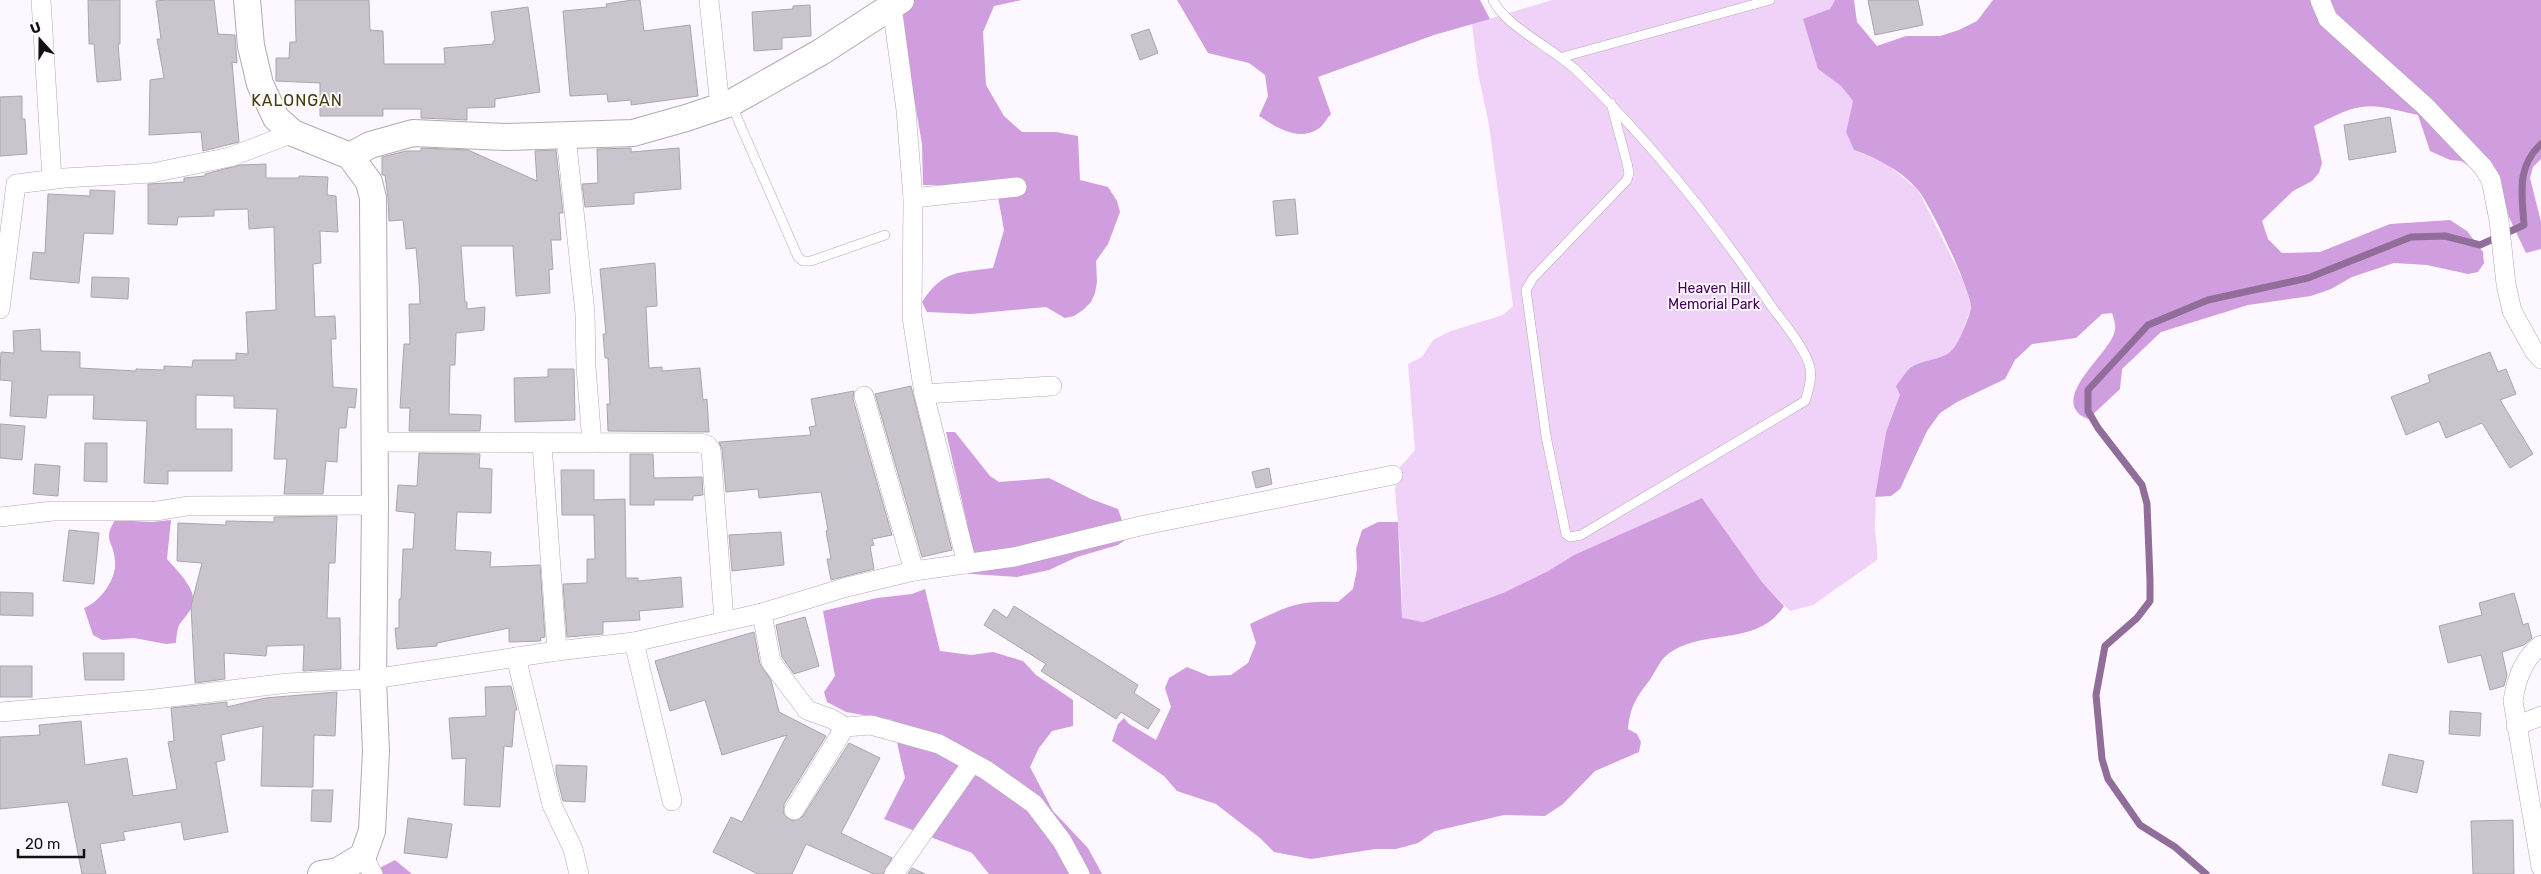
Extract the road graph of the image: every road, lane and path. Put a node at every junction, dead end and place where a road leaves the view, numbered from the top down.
1 (41, 0) edge
2 (247, 0) edge
3 (709, 0) edge
4 (1493, 0) edge
5 (1770, 0) edge
6 (2320, 0) edge
7 (897, 3) edge
8 (1563, 57) junction
9 (1611, 103) junction
10 (726, 105) junction
11 (293, 133) junction
12 (566, 136) junction
13 (350, 156) junction
14 (52, 179) junction
15 (8, 185) edge
16 (1017, 187) dead end
17 (913, 198) junction
18 (885, 235) dead end
19 (0, 309) edge
20 (2541, 359) edge
21 (1052, 386) dead end
22 (924, 394) junction
23 (864, 396) dead end
24 (375, 442) junction
25 (592, 443) junction
26 (542, 444) junction
27 (1393, 475) dead end
28 (375, 505) junction
29 (0, 517) edge
30 (967, 564) junction
31 (914, 571) junction
32 (762, 613) junction
33 (724, 620) junction
34 (634, 642) junction
35 (2541, 645) edge
36 (557, 651) junction
37 (516, 657) junction
38 (373, 679) junction
39 (0, 712) edge
40 (2541, 716) edge
41 (2516, 726) junction
42 (845, 727) junction
43 (972, 763) junction
44 (672, 801) dead end
45 (794, 810) dead end
46 (368, 865) edge
47 (2541, 867) edge
48 (321, 874) edge
49 (579, 874) edge
50 (894, 874) edge
51 (1080, 874) edge

1 - 14 street
2 - 11 main road
3 - 10 street
4 - 8 lane
5 - 8 lane
6 - 20 street
7 - 10 main road
7 - 17 street
8 - 9 lane
9 - 9 lane
10 - 12 main road
10 - 18 lane
11 - 13 main road
11 - 14 street
12 - 13 main road
12 - 25 street
13 - 24 main road
14 - 15 street
15 - 19 street
16 - 17 street
17 - 22 street
21 - 22 street
22 - 30 street
23 - 31 street
24 - 26 street
24 - 28 main road
25 - 26 street
25 - 33 street
26 - 36 street
27 - 30 street
28 - 29 street
28 - 38 main road
30 - 31 street
31 - 32 street
32 - 33 street
32 - 42 street
33 - 34 street
34 - 36 street
34 - 44 street
35 - 41 street
36 - 37 street
37 - 38 street
37 - 49 street
38 - 39 street
38 - 46 main road
40 - 41 street
41 - 47 street
42 - 43 street
42 - 45 street
43 - 50 street
43 - 51 street
46 - 48 main road

